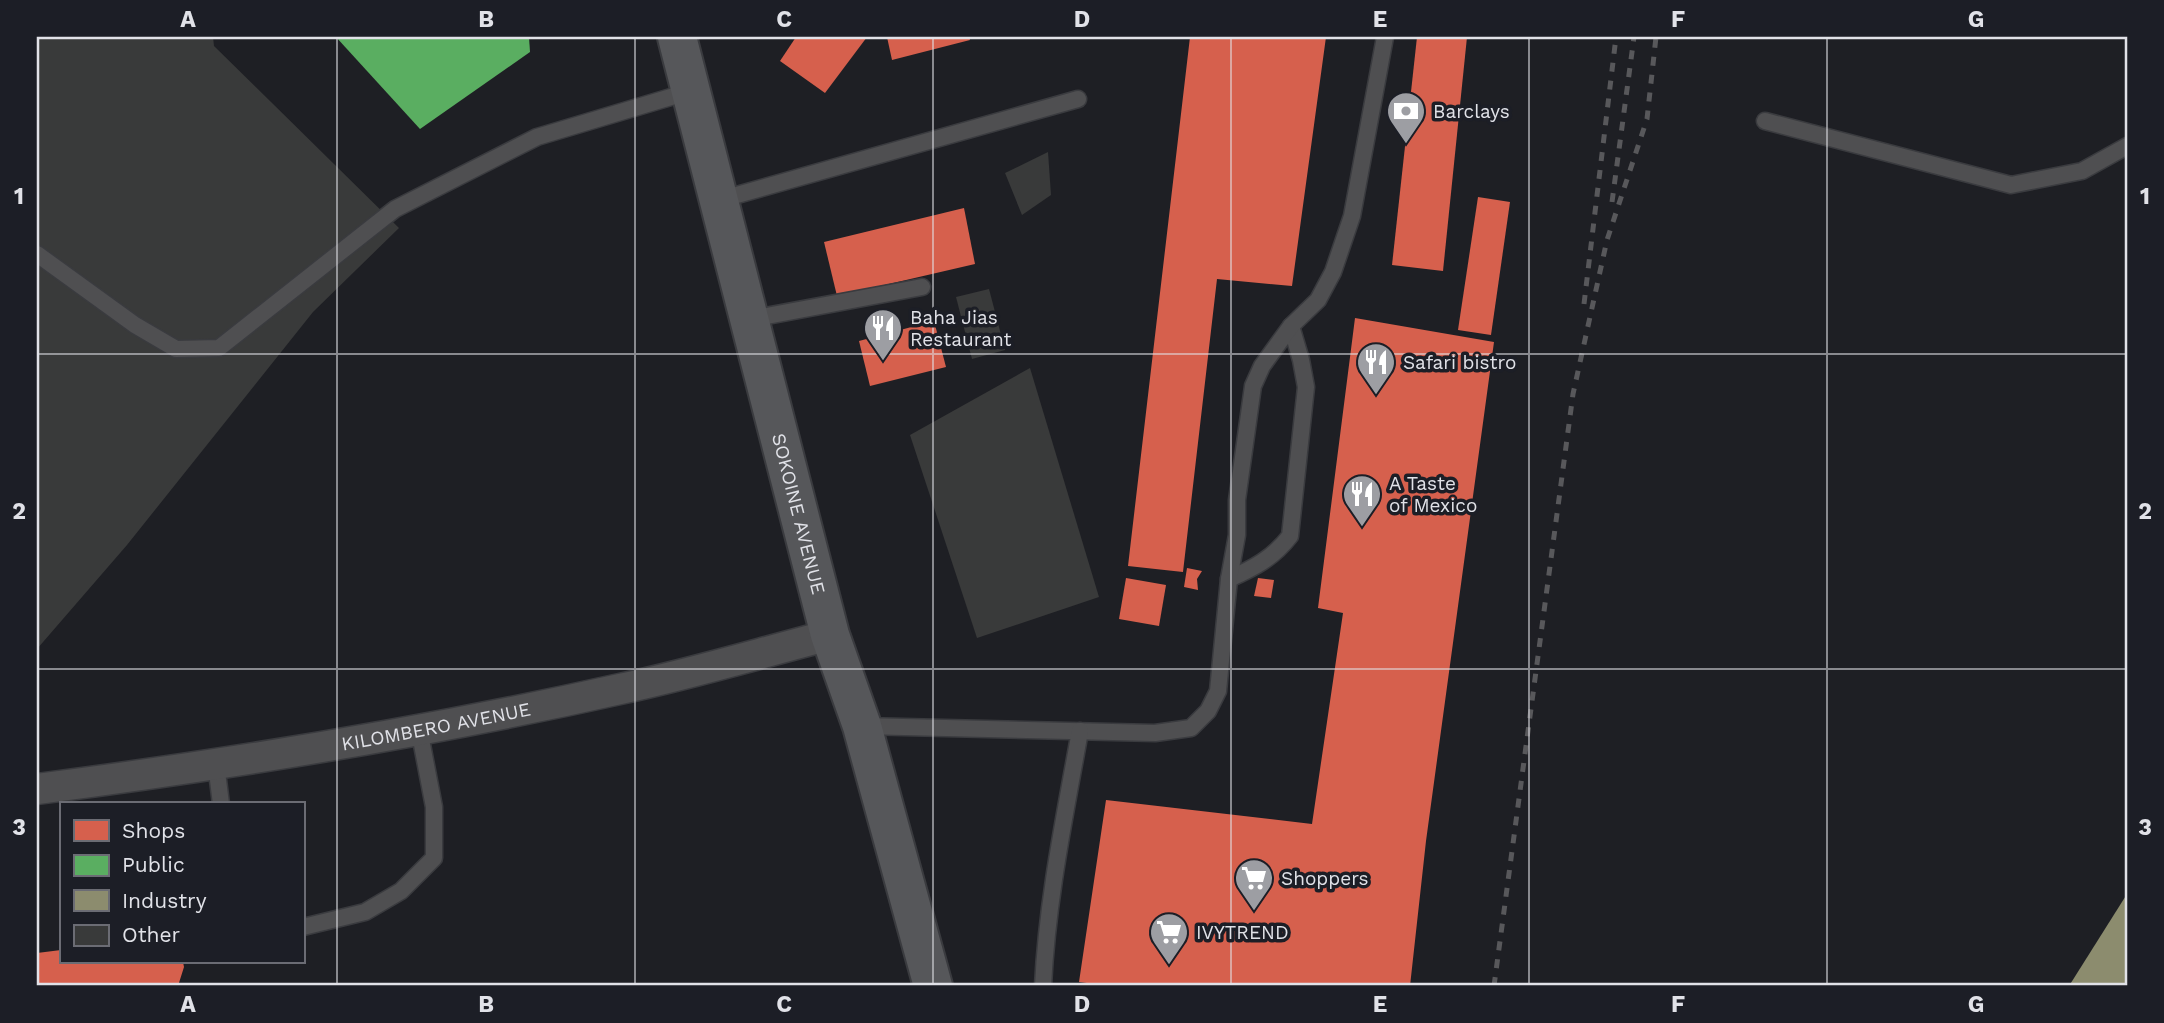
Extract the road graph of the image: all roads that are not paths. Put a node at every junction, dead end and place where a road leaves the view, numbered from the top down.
1 (677, 37) edge
2 (1385, 37) edge
3 (691, 91) junction
4 (1077, 99) dead end
5 (1765, 121) dead end
6 (2127, 146) edge
7 (719, 200) junction
8 (37, 254) edge
9 (922, 287) dead end
10 (750, 318) junction
11 (1291, 326) junction
12 (1229, 579) junction
13 (830, 635) junction
14 (862, 726) junction
15 (419, 729) junction
16 (1080, 731) junction
17 (216, 764) junction
18 (37, 789) edge
19 (221, 802) edge
20 (304, 927) edge
21 (933, 986) edge
22 (1043, 986) edge

1 - 3 main road, SOKOINE AVENUE
2 - 11 lane
3 - 7 main road, SOKOINE AVENUE
3 - 8 lane
4 - 7 lane
5 - 6 lane
7 - 10 main road, SOKOINE AVENUE
9 - 10 lane
10 - 13 main road, SOKOINE AVENUE
11 - 12 lane
11 - 12 lane
12 - 16 lane
13 - 14 main road, SOKOINE AVENUE
13 - 15 street, KILOMBERO AVENUE
14 - 16 lane
14 - 21 main road, SOKOINE AVENUE
15 - 17 street, KILOMBERO AVENUE
15 - 20 lane
16 - 22 lane
17 - 18 street, KILOMBERO AVENUE
17 - 19 lane

